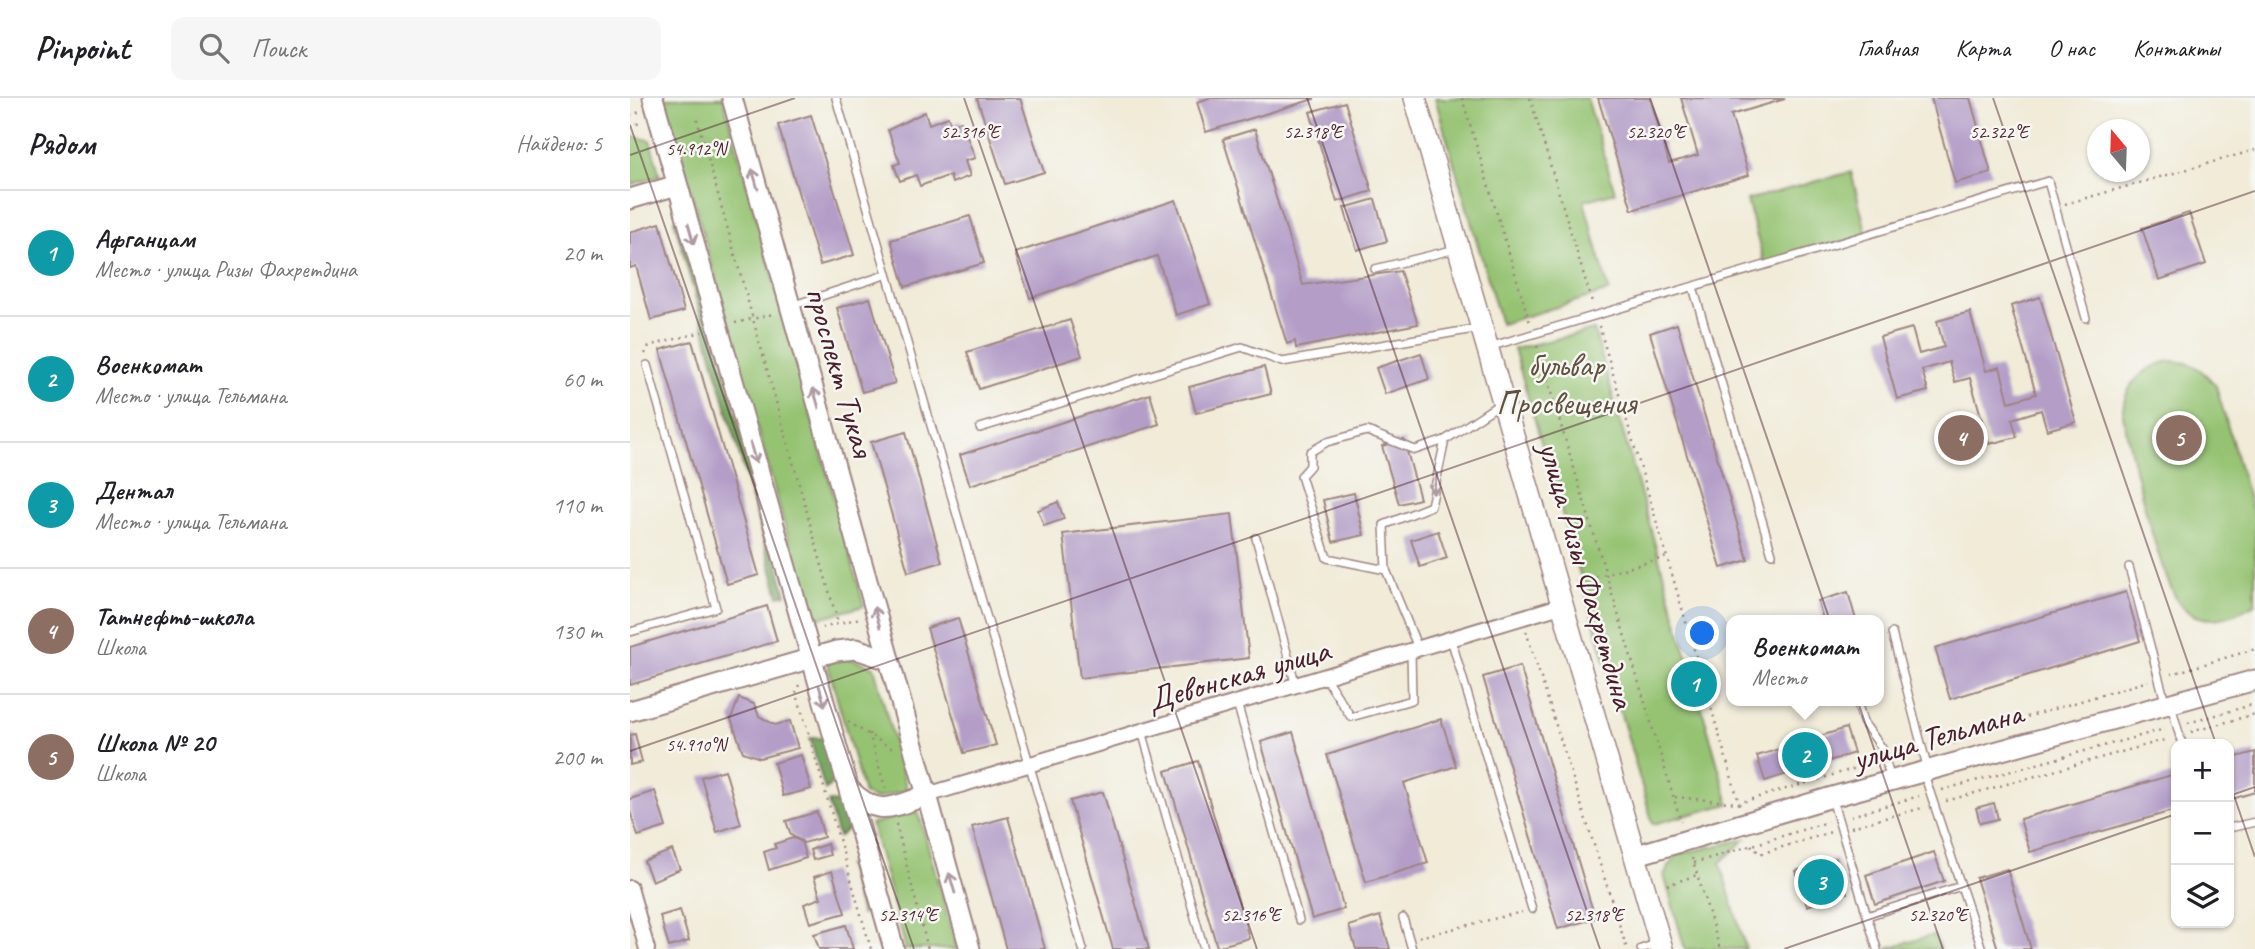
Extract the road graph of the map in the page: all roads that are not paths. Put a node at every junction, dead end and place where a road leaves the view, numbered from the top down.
1 (653, 98) edge
2 (732, 98) edge
3 (836, 98) edge
4 (1415, 98) edge
5 (677, 186) junction
6 (630, 199) edge
7 (1460, 248) junction
8 (1375, 269) dead end
9 (885, 275) junction
10 (1693, 287) junction
11 (786, 309) junction
12 (2086, 318) dead end
13 (1486, 337) junction
14 (648, 365) road end
15 (1504, 400) junction
16 (980, 428) dead end
17 (1445, 440) junction
18 (1256, 538) dead end
19 (1772, 554) dead end
20 (2129, 567) dead end
21 (1386, 570) junction
22 (1564, 605) junction
23 (630, 632) edge
24 (1892, 634) dead end
25 (1451, 639) junction
26 (1415, 650) junction
27 (812, 660) junction
28 (890, 660) junction
29 (1325, 677) junction
30 (2255, 680) edge
31 (1296, 686) junction
32 (1237, 703) junction
33 (2168, 704) junction
34 (1858, 706) edge
35 (630, 711) edge
36 (1142, 731) junction
37 (2180, 739) edge
38 (1028, 765) junction
39 (1926, 771) junction
40 (1891, 781) junction
41 (849, 789) junction
42 (927, 795) junction
43 (1832, 797) junction
44 (2255, 822) edge
45 (2234, 827) edge
46 (1637, 855) junction
47 (1961, 886) junction
48 (630, 888) edge
49 (1532, 909) road end
50 (1867, 916) junction
51 (1403, 918) dead end
52 (1299, 920) dead end
53 (1654, 947) edge
54 (648, 949) edge
55 (894, 949) edge
56 (970, 949) edge
57 (1083, 949) edge
58 (1204, 949) edge
59 (1412, 949) edge
60 (1877, 949) edge
61 (1982, 949) edge

1 - 5 main road
11 -> 2 main road, проспект Тукая
3 - 9 lane
4 - 7 main road, улица Ризы Фахретдина
5 - 6 main road
5 -> 27 main road
7 - 8 lane
7 - 13 main road, улица Ризы Фахретдина
9 - 11 lane
9 - 38 lane
10 - 12 lane
10 - 13 lane
10 - 19 lane
28 -> 11 main road, проспект Тукая
13 - 15 main road, улица Ризы Фахретдина
13 - 16 lane
14 - 23 lane
15 - 17 lane
15 - 22 main road, улица Ризы Фахретдина
17 -> 21 lane
17 - 21 lane
18 - 31 lane
20 - 33 lane
21 - 26 lane
22 - 25 street, Девонская улица
22 - 46 main road, улица Ризы Фахретдина
24 - 39 lane
25 - 26 street, Девонская улица
25 - 49 lane
26 - 29 street, Девонская улица
26 - 29 lane
27 - 28 main road
27 - 35 main road
27 -> 41 main road
28 - 42 main road, проспект Тукая
29 - 31 street, Девонская улица
30 - 33 main road, улица Тельмана
31 - 32 street, Девонская улица
32 - 36 street, Девонская улица
32 - 52 lane
33 - 37 lane
33 - 39 main road, улица Тельмана
34 - 40 lane
36 - 38 street, Девонская улица
36 - 58 lane
38 - 42 street, Девонская улица
38 - 57 lane
39 - 40 main road, улица Тельмана
39 - 47 lane
40 - 43 main road, улица Тельмана
41 - 42 main road
41 - 55 main road
56 -> 42 main road, проспект Тукая
43 - 46 main road, улица Тельмана
43 - 50 lane
44 - 45 lane
46 - 53 main road, улица Ризы Фахретдина
47 - 50 lane
47 - 61 lane
48 - 54 street
50 - 60 lane
51 - 59 lane

